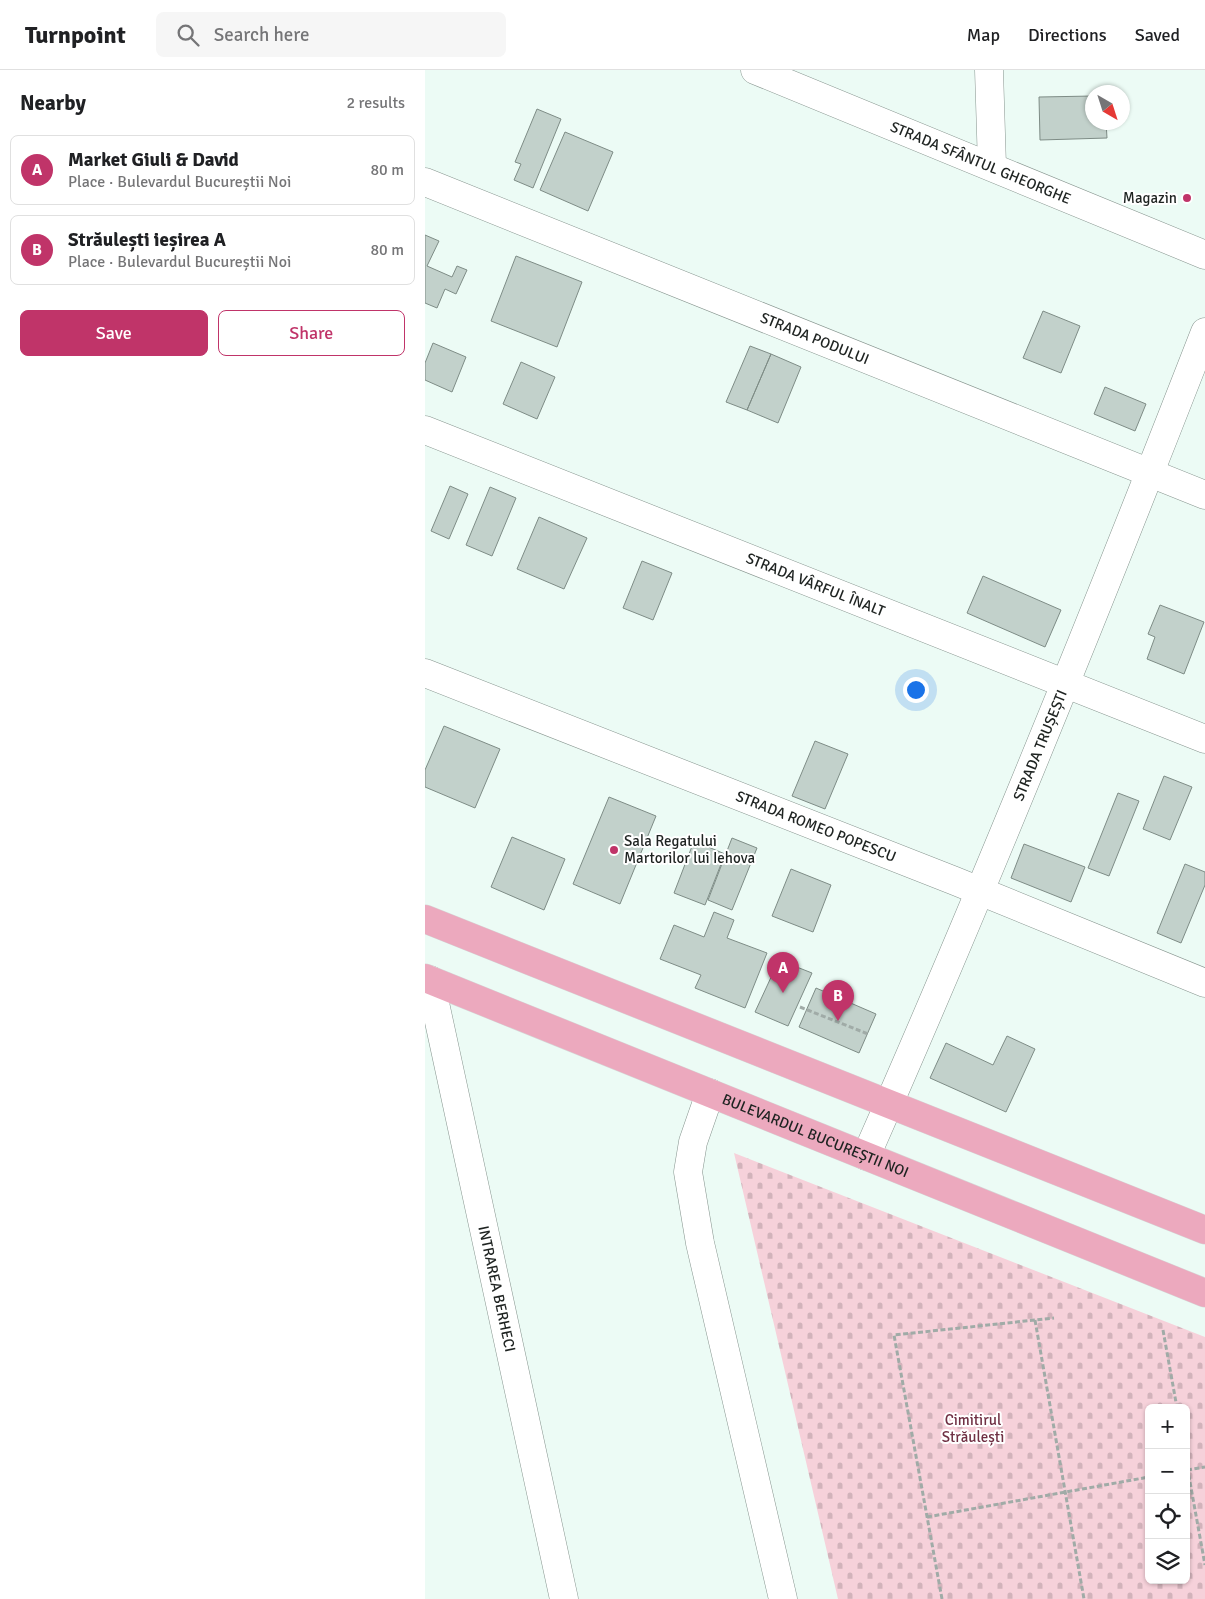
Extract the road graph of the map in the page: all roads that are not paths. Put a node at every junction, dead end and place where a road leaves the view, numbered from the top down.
1 (755, 70) edge
2 (989, 70) edge
3 (992, 166) junction
4 (425, 182) edge
5 (1205, 255) edge
6 (1205, 332) edge
7 (425, 430) edge
8 (1150, 472) junction
9 (1205, 495) edge
10 (425, 673) edge
11 (1065, 683) junction
12 (1205, 740) edge
13 (979, 890) junction
14 (425, 919) edge
15 (427, 979) edge
16 (1205, 983) edge
17 (710, 1093) junction
18 (889, 1103) junction
19 (866, 1156) junction
20 (1205, 1230) edge
21 (1205, 1293) edge
22 (564, 1599) edge
23 (783, 1599) edge

1 - 3 street, STRADA SFÂNTUL GHEORGHE
2 - 3 street
3 - 5 street, STRADA SFÂNTUL GHEORGHE
4 - 8 street, STRADA PODULUI
6 - 8 street, STRADA TRUȘEȘTI
7 - 11 street, STRADA VÂRFUL ÎNALT
8 - 9 street, STRADA PODULUI
8 - 11 street, STRADA TRUȘEȘTI
10 - 13 street, STRADA ROMEO POPESCU
11 - 12 street, STRADA VÂRFUL ÎNALT
11 - 13 street, STRADA TRUȘEȘTI
13 - 16 street, STRADA ROMEO POPESCU
13 - 18 street, STRADA TRUȘEȘTI
14 - 18 main road
15 - 17 main road, BULEVARDUL BUCUREȘTII NOI
15 - 22 street, INTRAREA BERHECI
17 - 19 main road, BULEVARDUL BUCUREȘTII NOI
17 - 23 street
18 - 19 street, STRADA TRUȘEȘTI
18 - 20 main road
19 - 21 main road, BULEVARDUL BUCUREȘTII NOI

